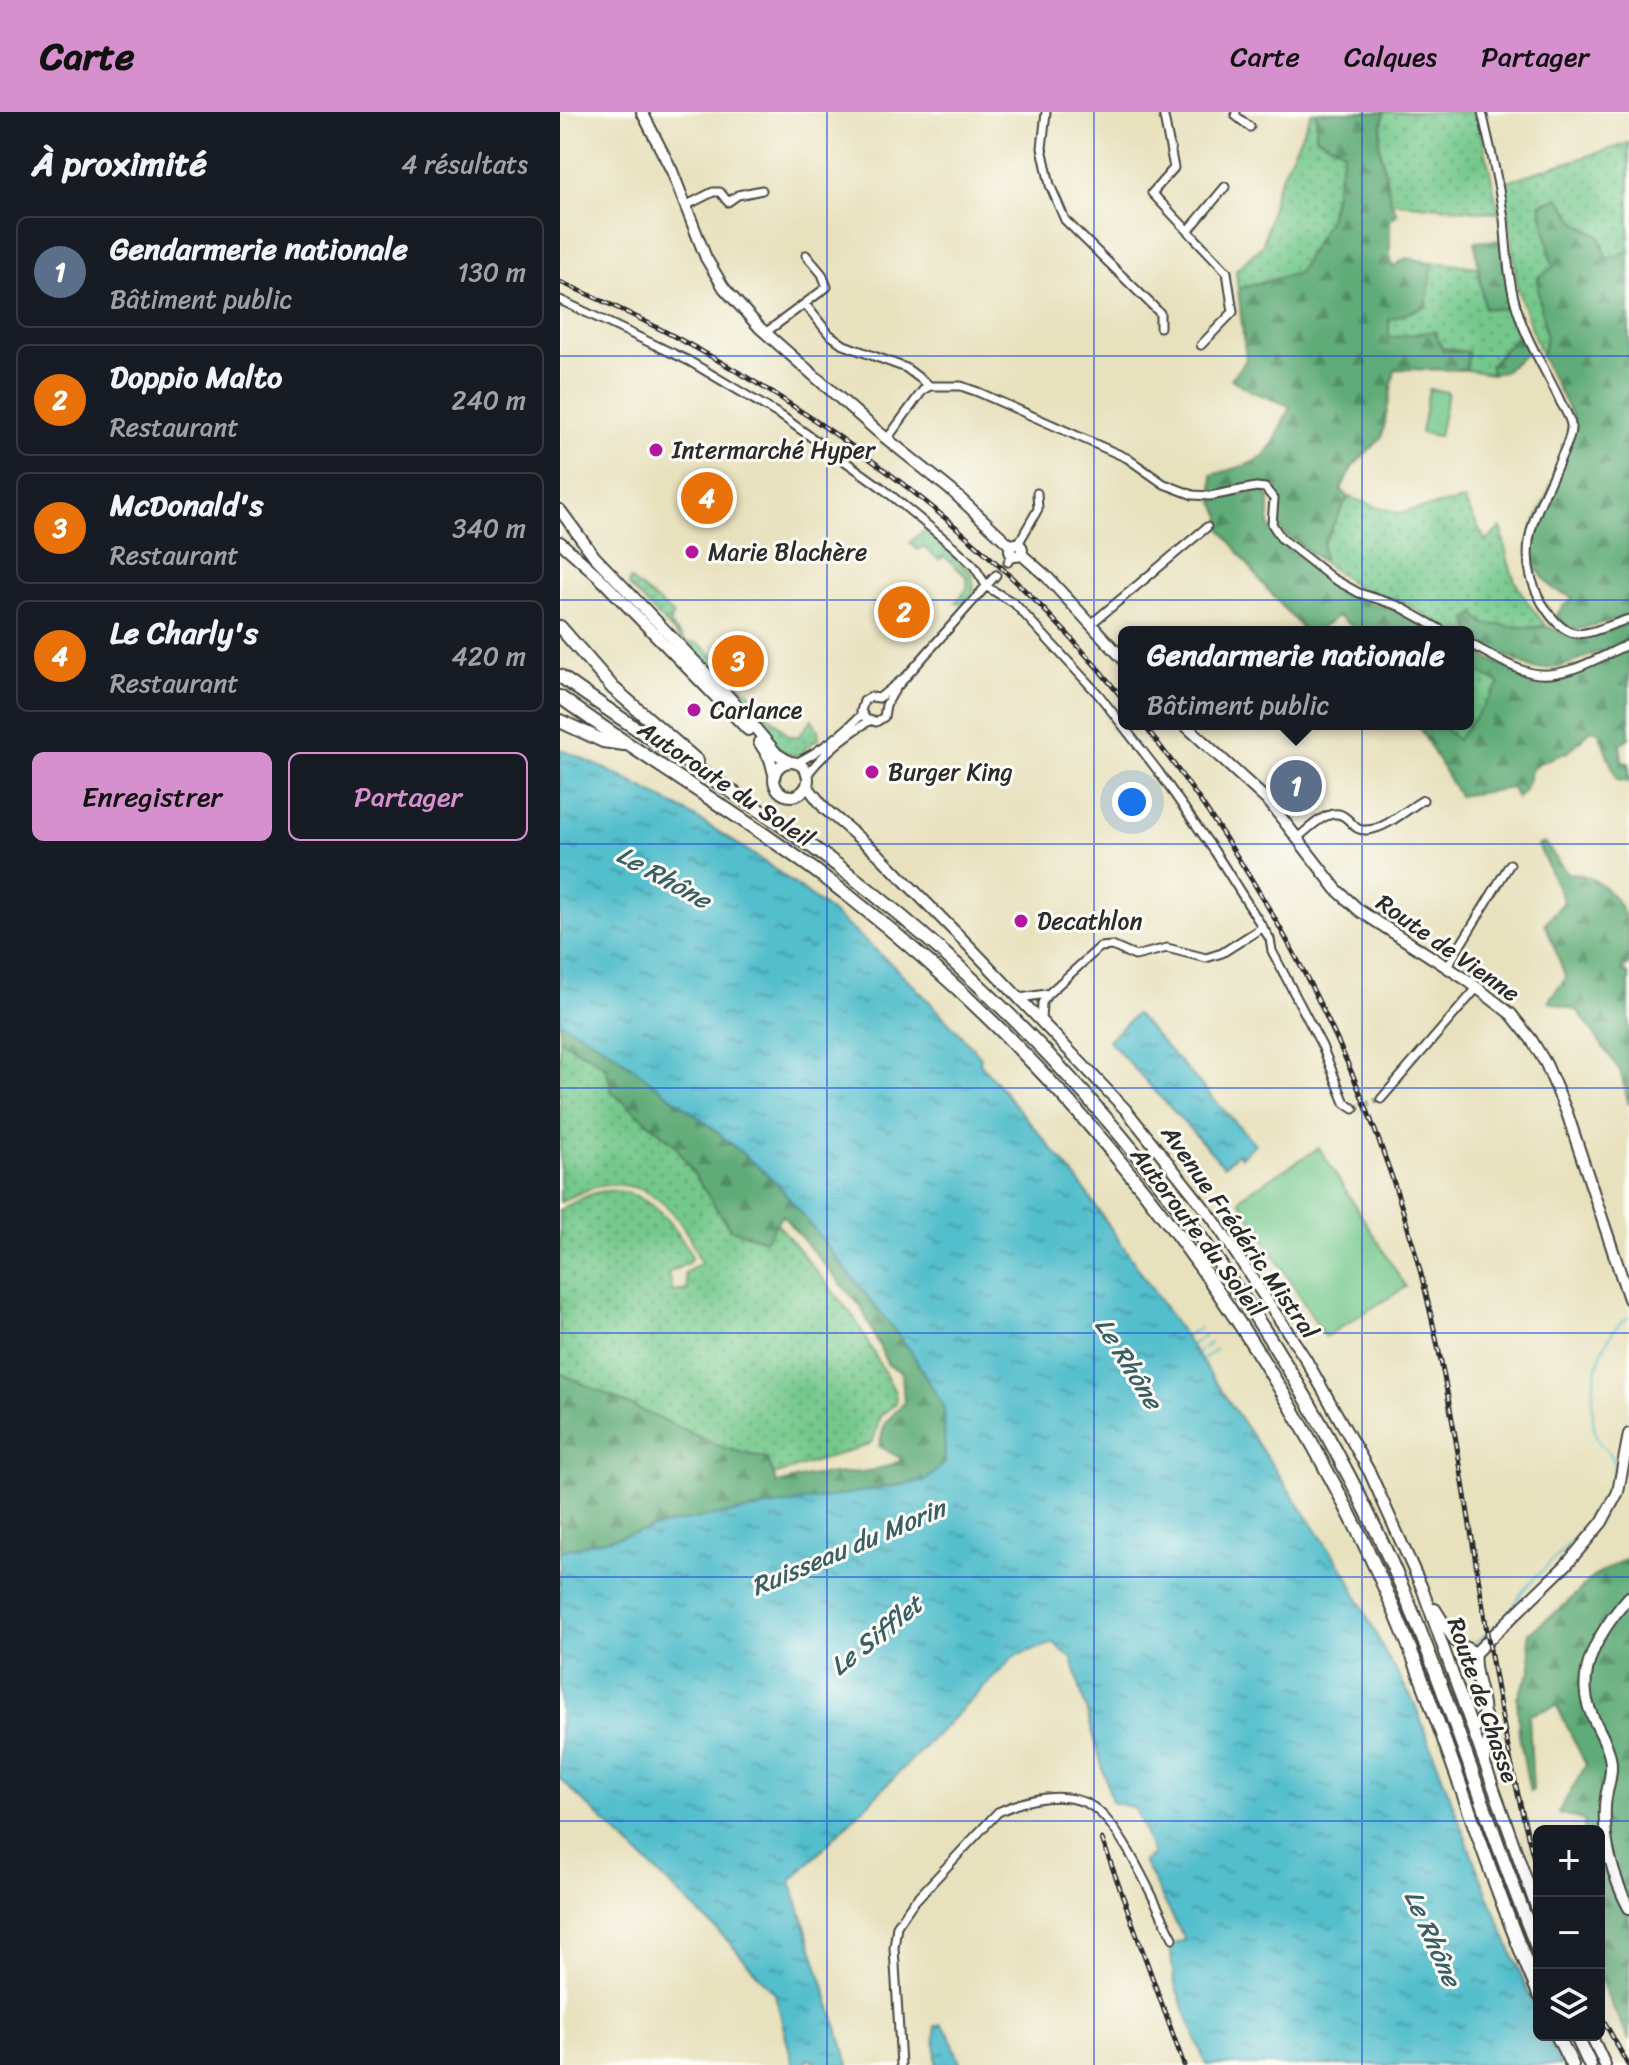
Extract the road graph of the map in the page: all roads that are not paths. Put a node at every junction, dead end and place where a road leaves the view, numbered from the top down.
1 (642, 112) edge
2 (1046, 112) edge
3 (1163, 112) edge
4 (1236, 112) edge
5 (1482, 112) edge
6 (1250, 127) dead end
7 (1225, 187) dead end
8 (762, 190) dead end
9 (685, 206) junction
10 (1189, 230) junction
11 (806, 255) dead end
12 (560, 300) edge
13 (805, 304) junction
14 (1160, 327) dead end
15 (765, 333) junction
16 (1201, 345) dead end
17 (930, 386) junction
18 (887, 439) junction
19 (1037, 493) dead end
20 (560, 510) edge
21 (1207, 527) dead end
22 (560, 542) edge
23 (1014, 552) junction
24 (996, 575) tunnel mouth
25 (987, 587) junction
26 (1629, 619) edge
27 (1091, 624) junction
28 (1434, 626) edge
29 (560, 627) edge
30 (1629, 644) edge
31 (1474, 646) edge
32 (1118, 653) edge
33 (560, 676) edge
34 (905, 677) junction
35 (560, 697) edge
36 (879, 698) junction
37 (886, 705) junction
38 (862, 714) junction
39 (1118, 719) edge
40 (560, 721) edge
41 (869, 721) junction
42 (1126, 730) edge
43 (1191, 730) edge
44 (630, 745) junction
45 (827, 747) junction
46 (793, 762) junction
47 (774, 774) junction
48 (712, 777) junction
49 (807, 780) junction
50 (796, 795) junction
51 (1423, 800) dead end
52 (825, 809) junction
53 (1297, 838) junction
54 (1510, 864) dead end
55 (1263, 927) junction
56 (1447, 967) junction
57 (1477, 988) junction
58 (1048, 994) junction
59 (1020, 998) junction
60 (1042, 1020) junction
61 (1381, 1099) tunnel mouth
62 (1354, 1109) dead end
63 (1629, 1299) edge
64 (1629, 1434) edge
65 (1422, 1588) junction
66 (1629, 1597) edge
67 (1478, 1650) junction
68 (1484, 1711) junction
69 (1473, 1729) junction
70 (1485, 1764) junction
71 (1533, 1898) edge
72 (1629, 1908) edge
73 (1533, 1937) edge
74 (1173, 1938) dead end
75 (1533, 1979) edge
76 (1560, 2041) edge
77 (1579, 2041) edge
78 (1594, 2041) edge
79 (901, 2065) edge
80 (1572, 2065) edge
81 (1590, 2065) edge
82 (1605, 2065) edge

1 - 9 main road
2 - 14 street
3 - 10 street
4 - 6 street
5 - 26 street
7 - 10 street
8 - 9 street
9 - 15 main road
10 - 16 street
11 - 13 street
12 - 25 street
13 - 15 street
13 - 17 street
15 - 18 main road
17 - 18 street
17 - 28 street
18 - 23 main road
19 - 23 street
20 - 46 main road
21 - 27 street
22 - 47 main road
23 - 27 main road
24 - 25 street
25 - 34 street
25 - 39 street
27 - 32 main road
29 - 48 highway
30 - 31 street
33 - 48 highway, Autoroute du Soleil
34 - 36 street
34 - 37 street
35 - 44 highway, Autoroute du Soleil
36 - 37 street
36 - 38 street
37 - 41 street
38 - 41 street
38 - 45 street
40 - 44 highway
41 - 45 street
42 - 55 street
43 - 53 main road, Route de Vienne
44 - 75 highway, Autoroute du Soleil
45 - 46 street
45 - 49 street
46 - 47 main road
46 - 49 main road
47 - 50 main road
48 - 73 highway, Autoroute du Soleil
49 - 50 main road
49 - 52 main road, Avenue Frédéric Mistral
50 - 52 main road, Avenue Frédéric Mistral
51 - 53 street
52 - 59 main road, Avenue Frédéric Mistral
53 - 56 main road, Route de Vienne
54 - 56 street
55 - 58 street
55 - 62 street
56 - 57 main road, Route de Vienne
57 - 61 street
57 - 63 main road, Route de Vienne
58 - 59 street
58 - 60 street
59 - 60 main road, Avenue Frédéric Mistral
60 - 65 main road, Avenue Frédéric Mistral
64 - 67 main road
65 - 67 main road
65 - 69 main road, Route de Chasse
66 - 72 main road
67 - 68 main road
68 - 69 main road
68 - 70 main road
69 - 70 main road, Route de Chasse
70 - 71 main road, Route de Chasse
74 - 79 street
76 - 80 highway
77 - 81 highway
78 - 82 main road

